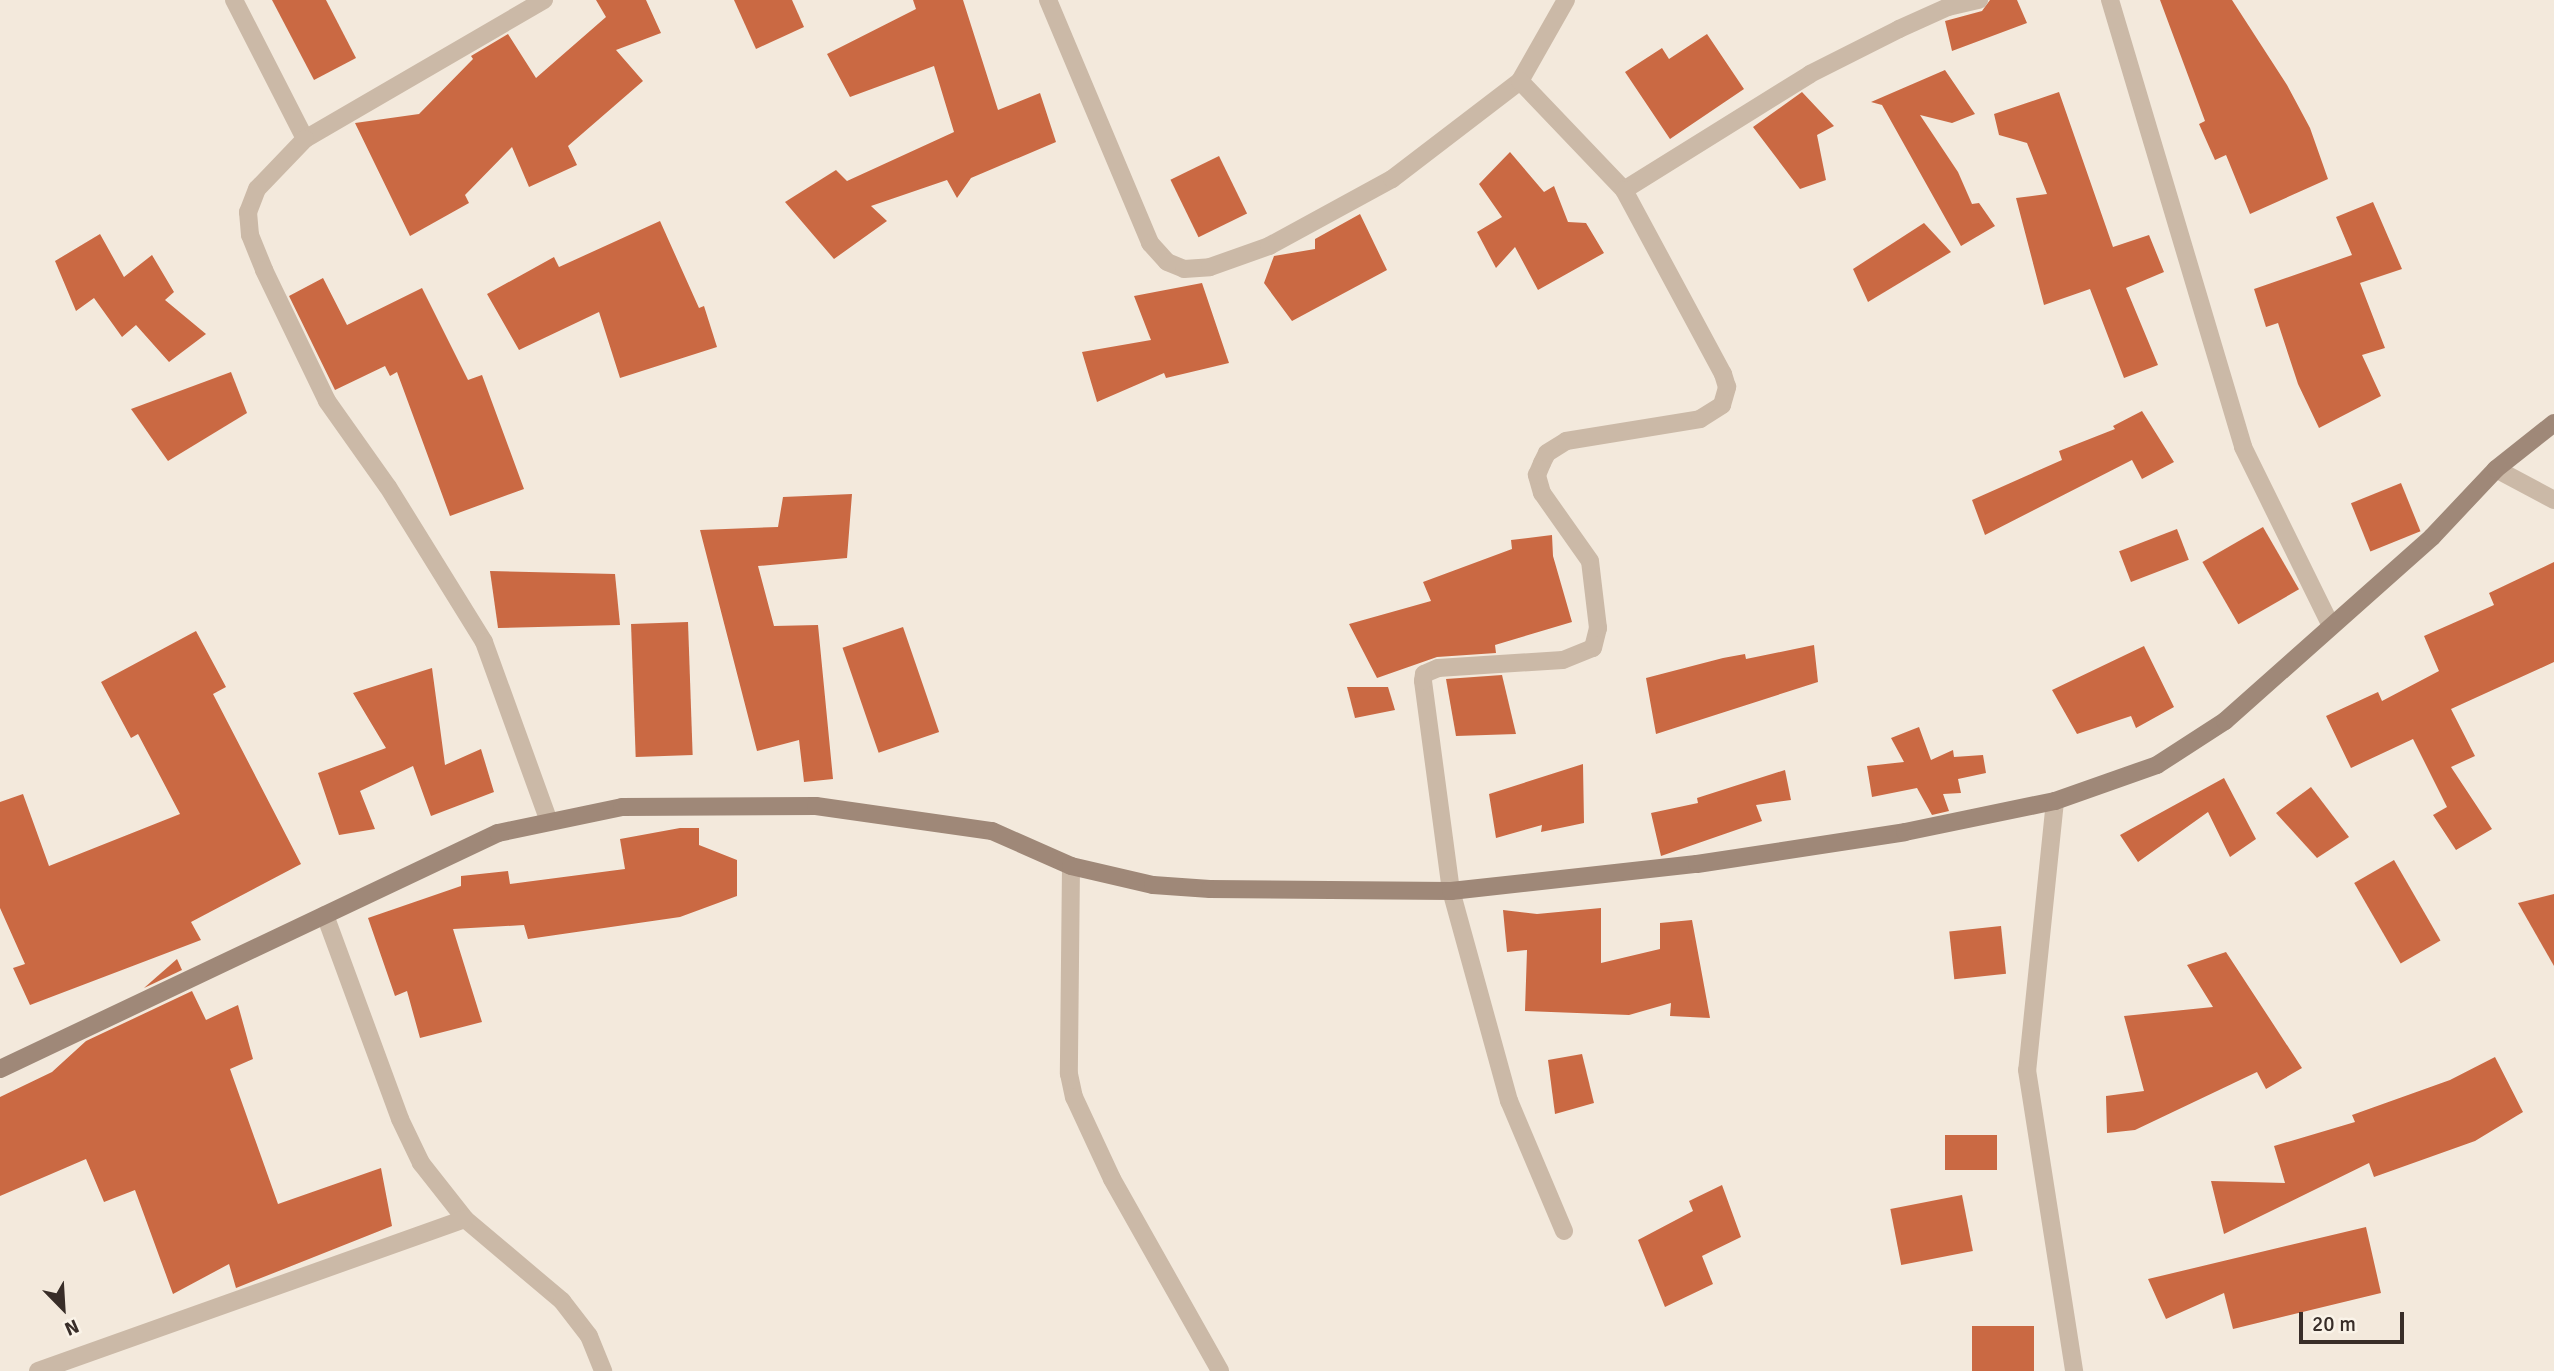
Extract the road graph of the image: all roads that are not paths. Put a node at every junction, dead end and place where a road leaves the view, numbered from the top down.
1 (234, 0) edge
2 (544, 0) edge
3 (1048, 0) edge
4 (1566, 0) edge
5 (1979, 0) edge
6 (2110, 0) edge
7 (1520, 81) junction
8 (305, 139) junction
9 (1625, 190) junction
10 (2554, 423) edge
11 (2496, 469) junction
12 (2554, 500) edge
13 (2330, 624) junction
14 (2055, 801) junction
15 (548, 819) junction
16 (1071, 866) junction
17 (1451, 891) junction
18 (325, 915) junction
19 (0, 1069) edge
20 (465, 1219) junction
21 (1564, 1231) dead end
22 (38, 1371) edge
23 (603, 1371) edge
24 (1220, 1371) edge
25 (2074, 1371) edge

1 - 8 street
2 - 8 street
3 - 7 street
4 - 7 street
5 - 9 street
6 - 13 street
7 - 9 street
8 - 15 street
9 - 17 street
10 - 11 street
11 - 12 street
11 - 13 street
13 - 14 street
14 - 17 street
14 - 25 street
15 - 16 street
15 - 18 street
16 - 17 street
16 - 24 street
17 - 21 street
18 - 19 street
18 - 20 street
20 - 22 street
20 - 23 street

